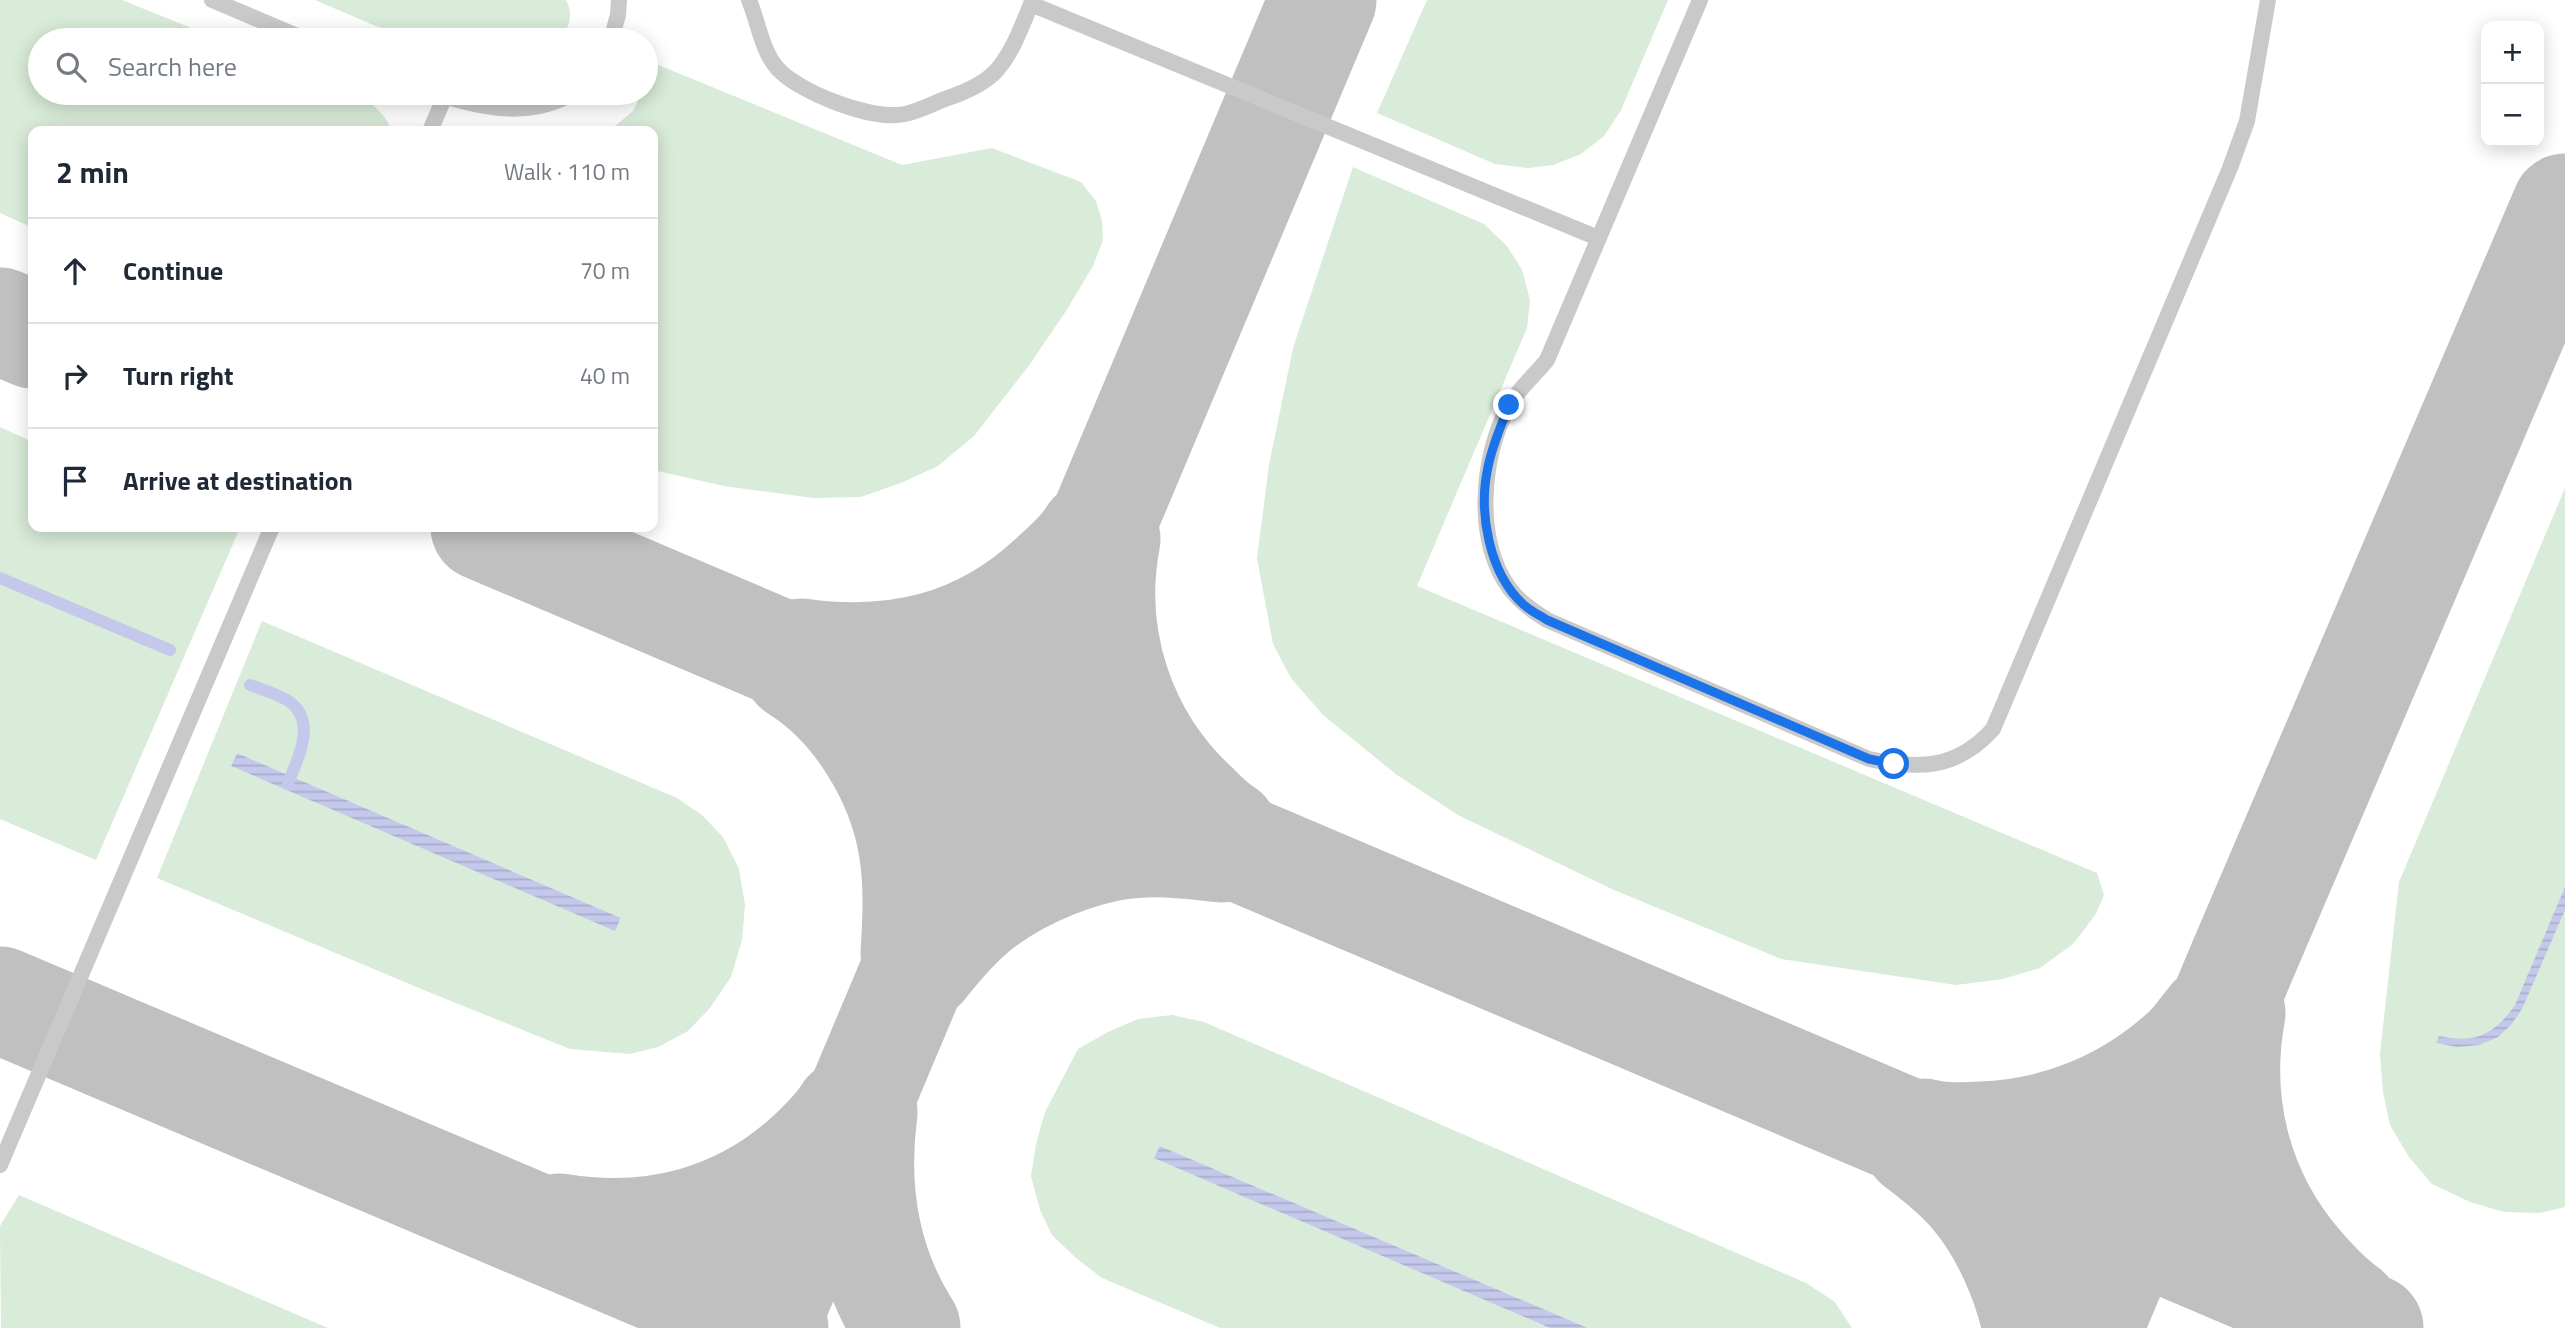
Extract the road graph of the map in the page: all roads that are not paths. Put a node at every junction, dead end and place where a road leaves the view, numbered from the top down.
1 (212, 0) edge
2 (619, 0) edge
3 (749, 0) edge
4 (1700, 0) edge
5 (2268, 0) edge
6 (1032, 2) edge
7 (278, 28) edge
8 (614, 28) edge
9 (436, 105) edge
10 (478, 105) edge
11 (545, 105) edge
12 (431, 126) edge
13 (1598, 238) junction
14 (270, 532) edge
15 (0, 1165) edge

1 - 7 lane
2 - 8 lane
3 - 6 lane
4 - 13 lane
5 - 13 lane
6 - 13 lane
9 - 12 lane
10 - 11 lane
14 - 15 lane

